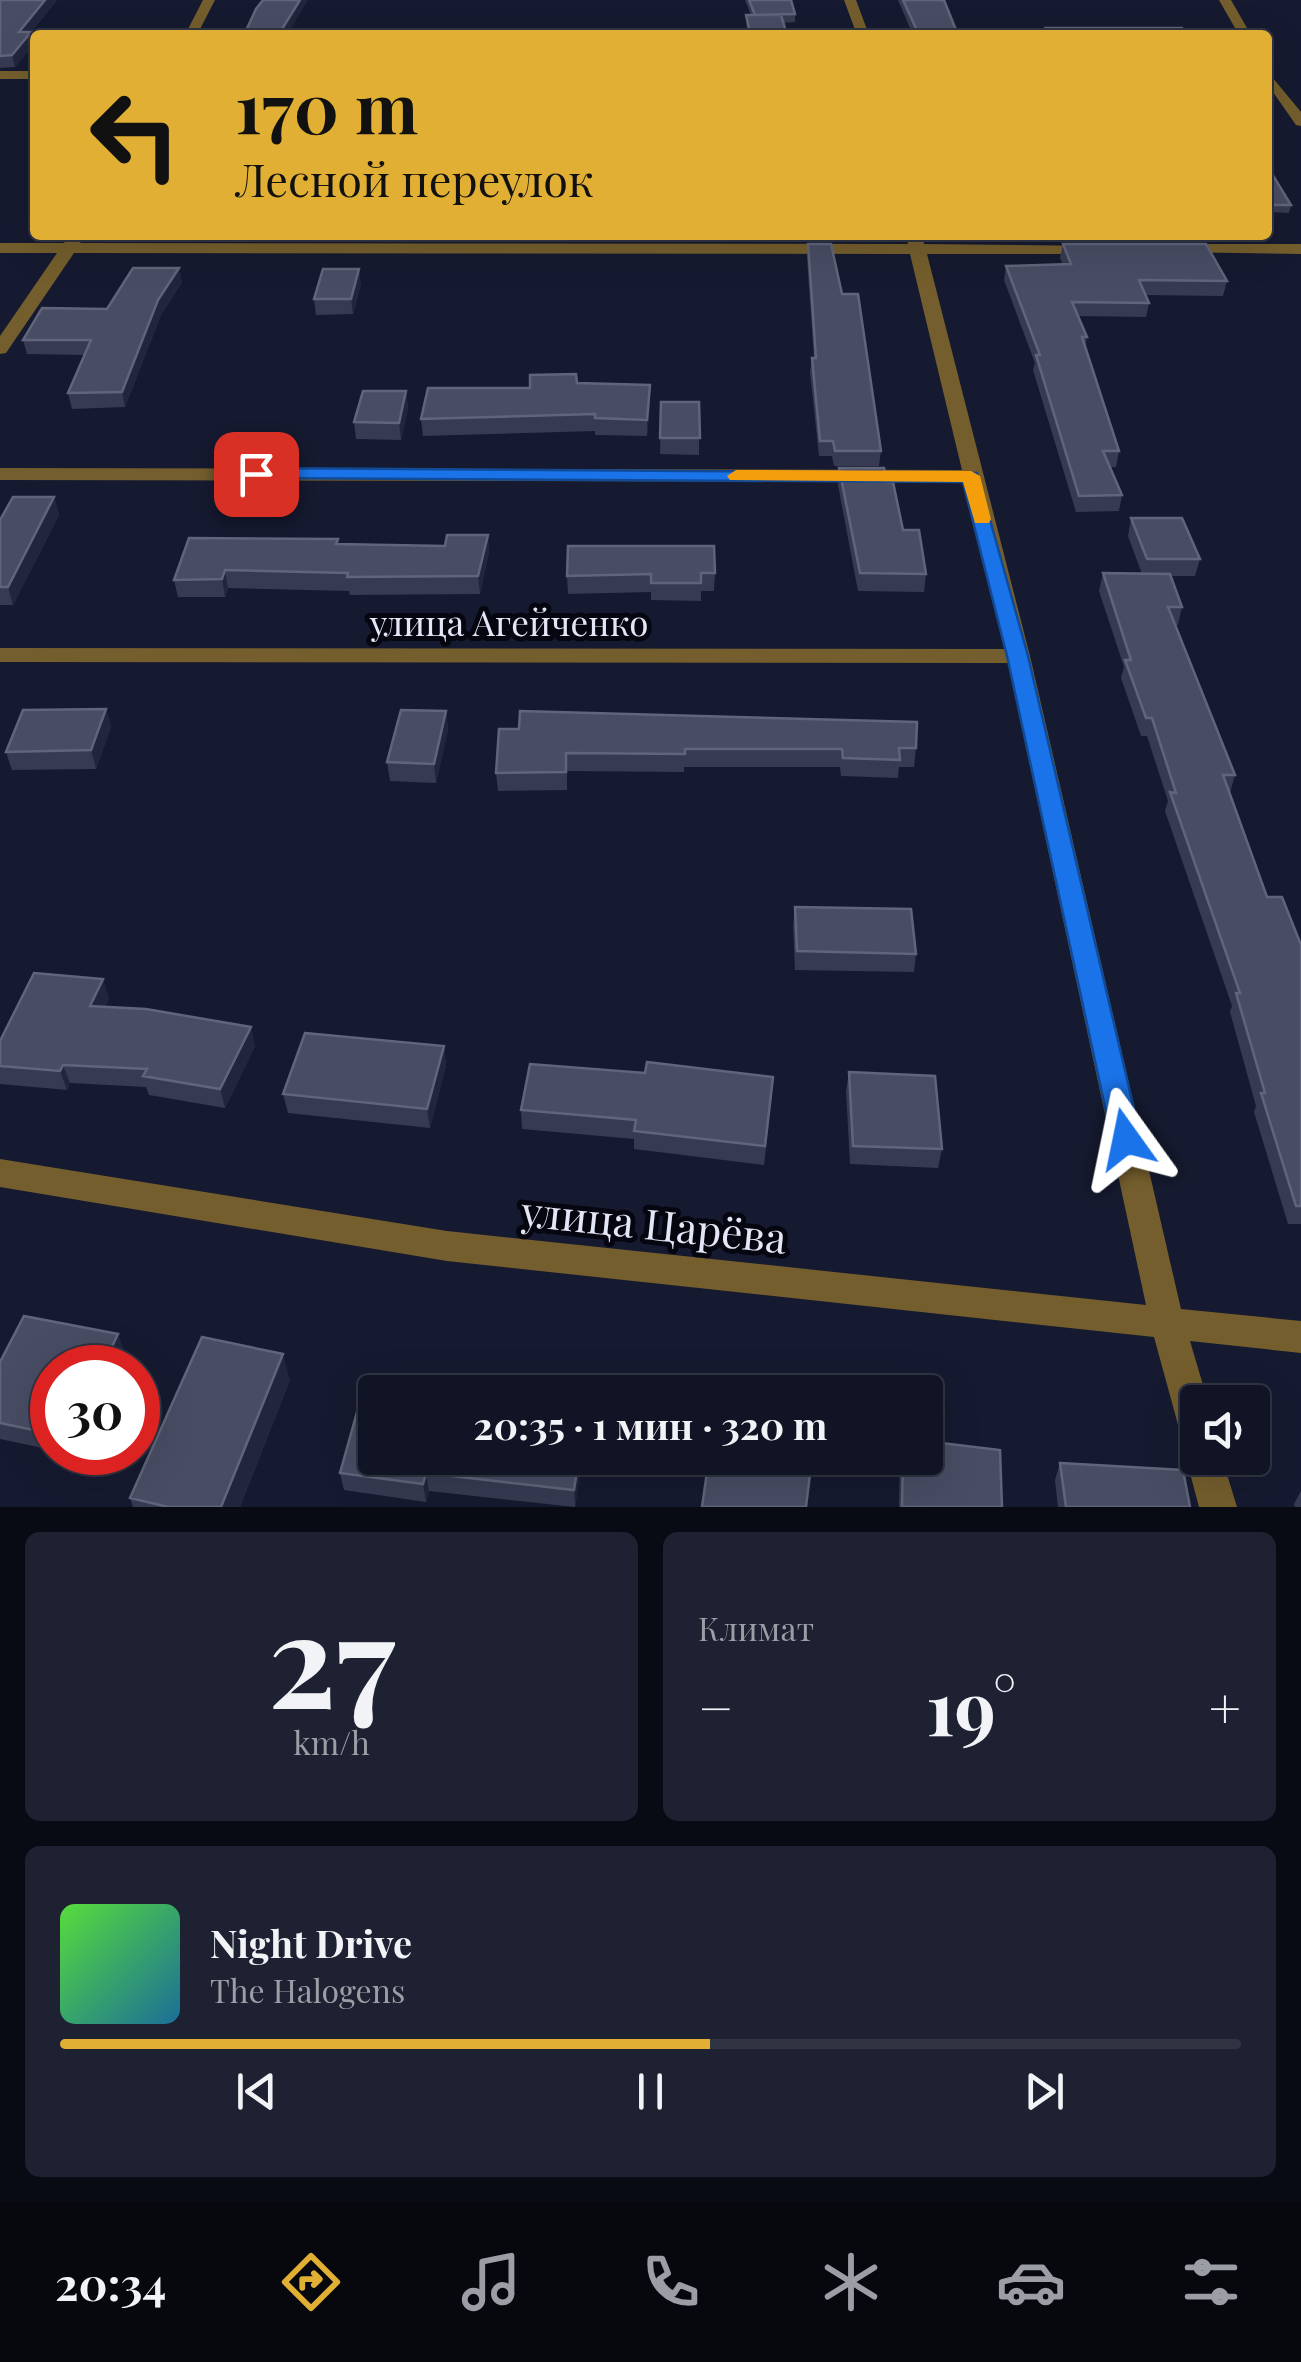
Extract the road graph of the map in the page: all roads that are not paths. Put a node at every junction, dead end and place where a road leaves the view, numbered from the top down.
1 (209, 0) edge
2 (850, 0) edge
3 (1225, 0) edge
4 (193, 30) edge
5 (861, 30) edge
6 (1241, 30) edge
7 (30, 75) edge
8 (0, 76) edge
9 (1272, 82) edge
10 (1301, 122) edge
11 (74, 242) edge
12 (916, 242) edge
13 (0, 248) edge
14 (1109, 249) edge
15 (1148, 249) edge
16 (1301, 249) edge
17 (0, 350) edge
18 (0, 474) edge
19 (971, 476) junction
20 (0, 655) edge
21 (1018, 656) junction
22 (0, 1173) edge
23 (1168, 1325) junction
24 (1301, 1337) edge
25 (1185, 1385) edge
26 (1209, 1475) edge
27 (1218, 1507) edge

1 - 4 street
2 - 5 street
3 - 6 street
7 - 8 street
9 - 10 street
11 - 12 street
11 - 13 street
11 - 17 street
12 - 14 street
12 - 19 street
15 - 16 street
18 - 19 street
19 - 21 street
20 - 21 street, улица Агейченко
21 - 23 street
22 - 23 street, улица Царёва
23 - 24 street, улица Царёва
23 - 25 street
26 - 27 street

